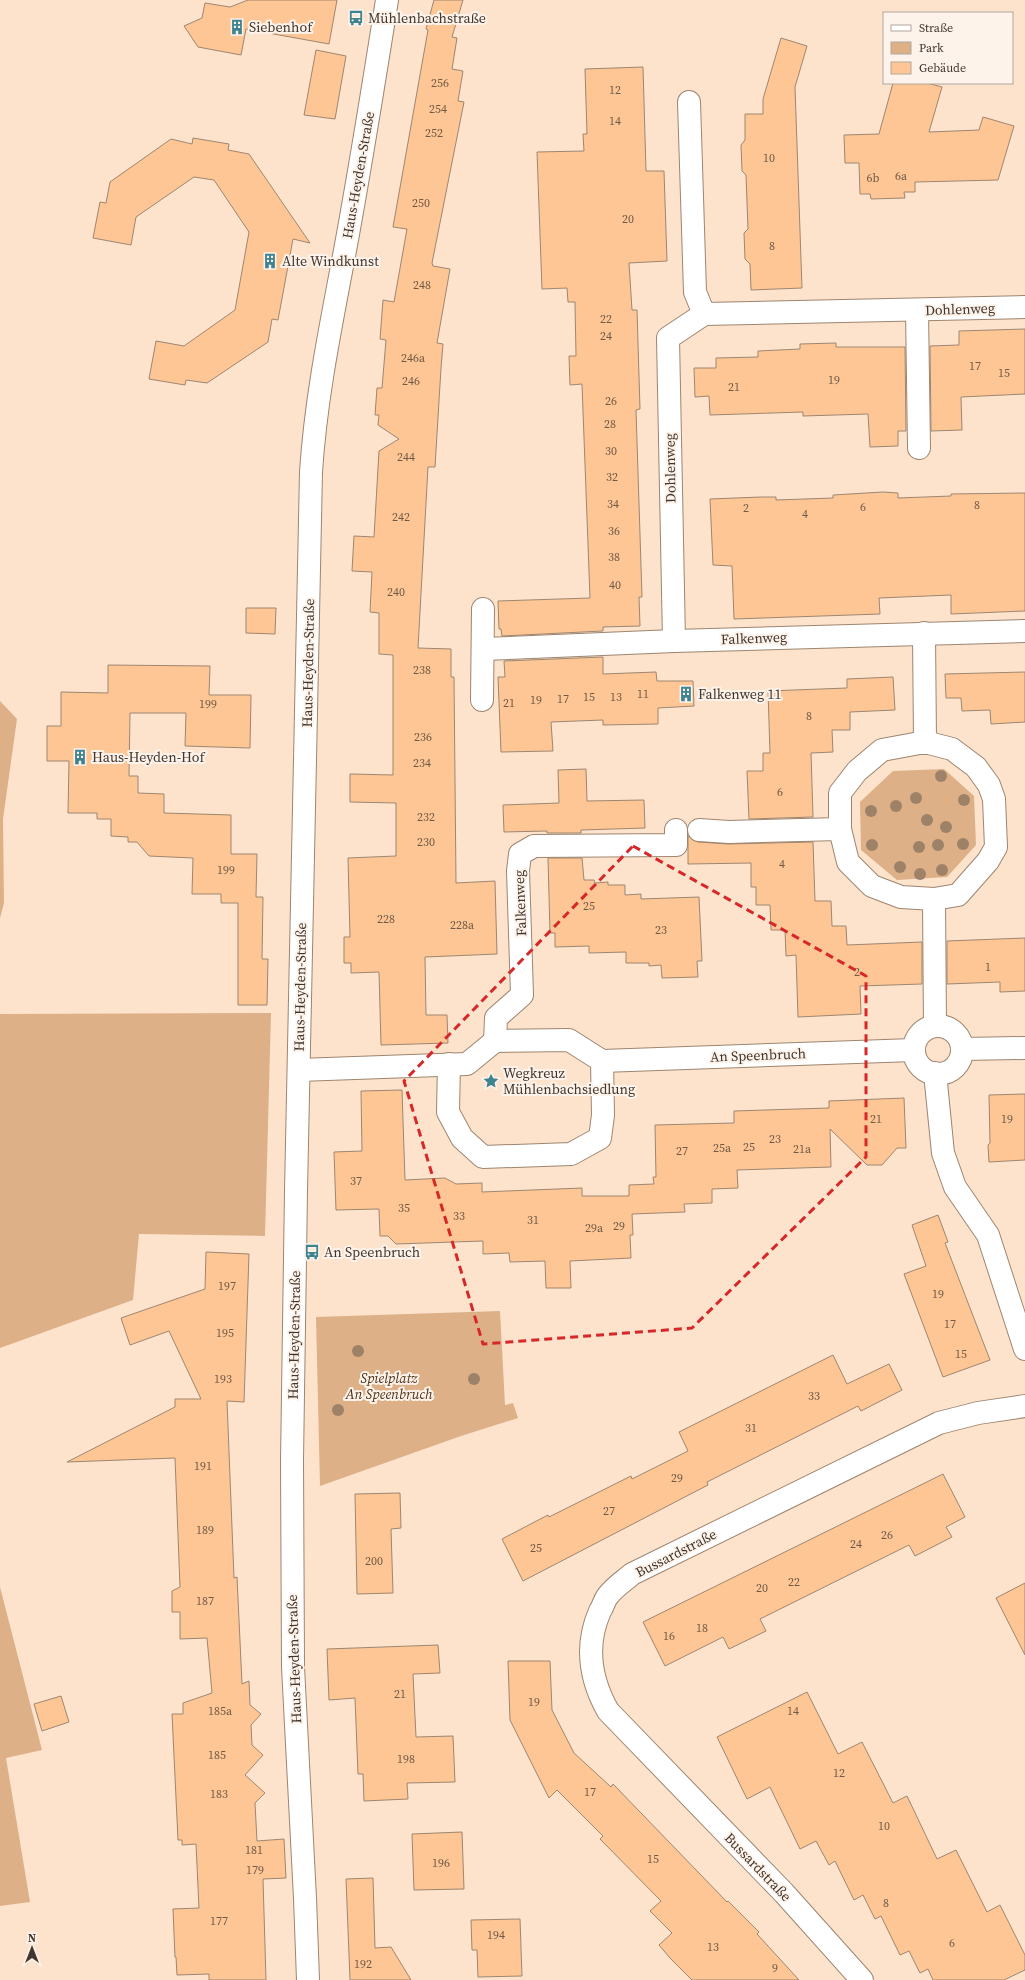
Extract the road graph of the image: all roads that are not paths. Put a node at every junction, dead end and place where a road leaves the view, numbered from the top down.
1 (387, 0) edge
2 (689, 102) dead end
3 (1025, 307) edge
4 (917, 311) junction
5 (704, 314) junction
6 (919, 448) dead end
7 (483, 609) dead end
8 (1025, 631) edge
9 (924, 633) junction
10 (674, 641) junction
11 (484, 649) junction
12 (482, 700) dead end
13 (925, 742) junction
14 (840, 829) junction
15 (676, 830) dead end
16 (699, 830) dead end
17 (934, 899) junction
18 (936, 1026) junction
19 (495, 1041) junction
20 (1025, 1048) edge
21 (962, 1049) junction
22 (914, 1050) junction
23 (602, 1061) junction
24 (449, 1064) junction
25 (298, 1070) junction
26 (936, 1074) junction
27 (1025, 1348) edge
28 (1025, 1406) edge
29 (308, 1980) edge
30 (862, 1980) edge

1 - 25 street, Haus-Heyden-Straße
2 - 5 street
3 - 4 street, Dohlenweg
4 - 5 street, Dohlenweg
4 - 6 street
5 - 10 street, Dohlenweg
7 - 11 street
8 - 9 street, Falkenweg
9 - 10 street, Falkenweg
9 - 13 street
10 - 11 street, Falkenweg
11 - 12 street
13 - 14 street
13 - 17 street
14 - 16 street
14 - 17 street
15 - 19 street, Falkenweg
17 - 18 street
18 - 21 street
18 - 22 street
19 - 23 street
19 - 24 street
20 - 21 street
21 - 26 street
22 - 23 street, An Speenbruch
22 - 26 street
23 - 24 street
24 - 25 street
25 - 29 street, Haus-Heyden-Straße
26 - 27 street
28 - 30 street, Bussardstraße

